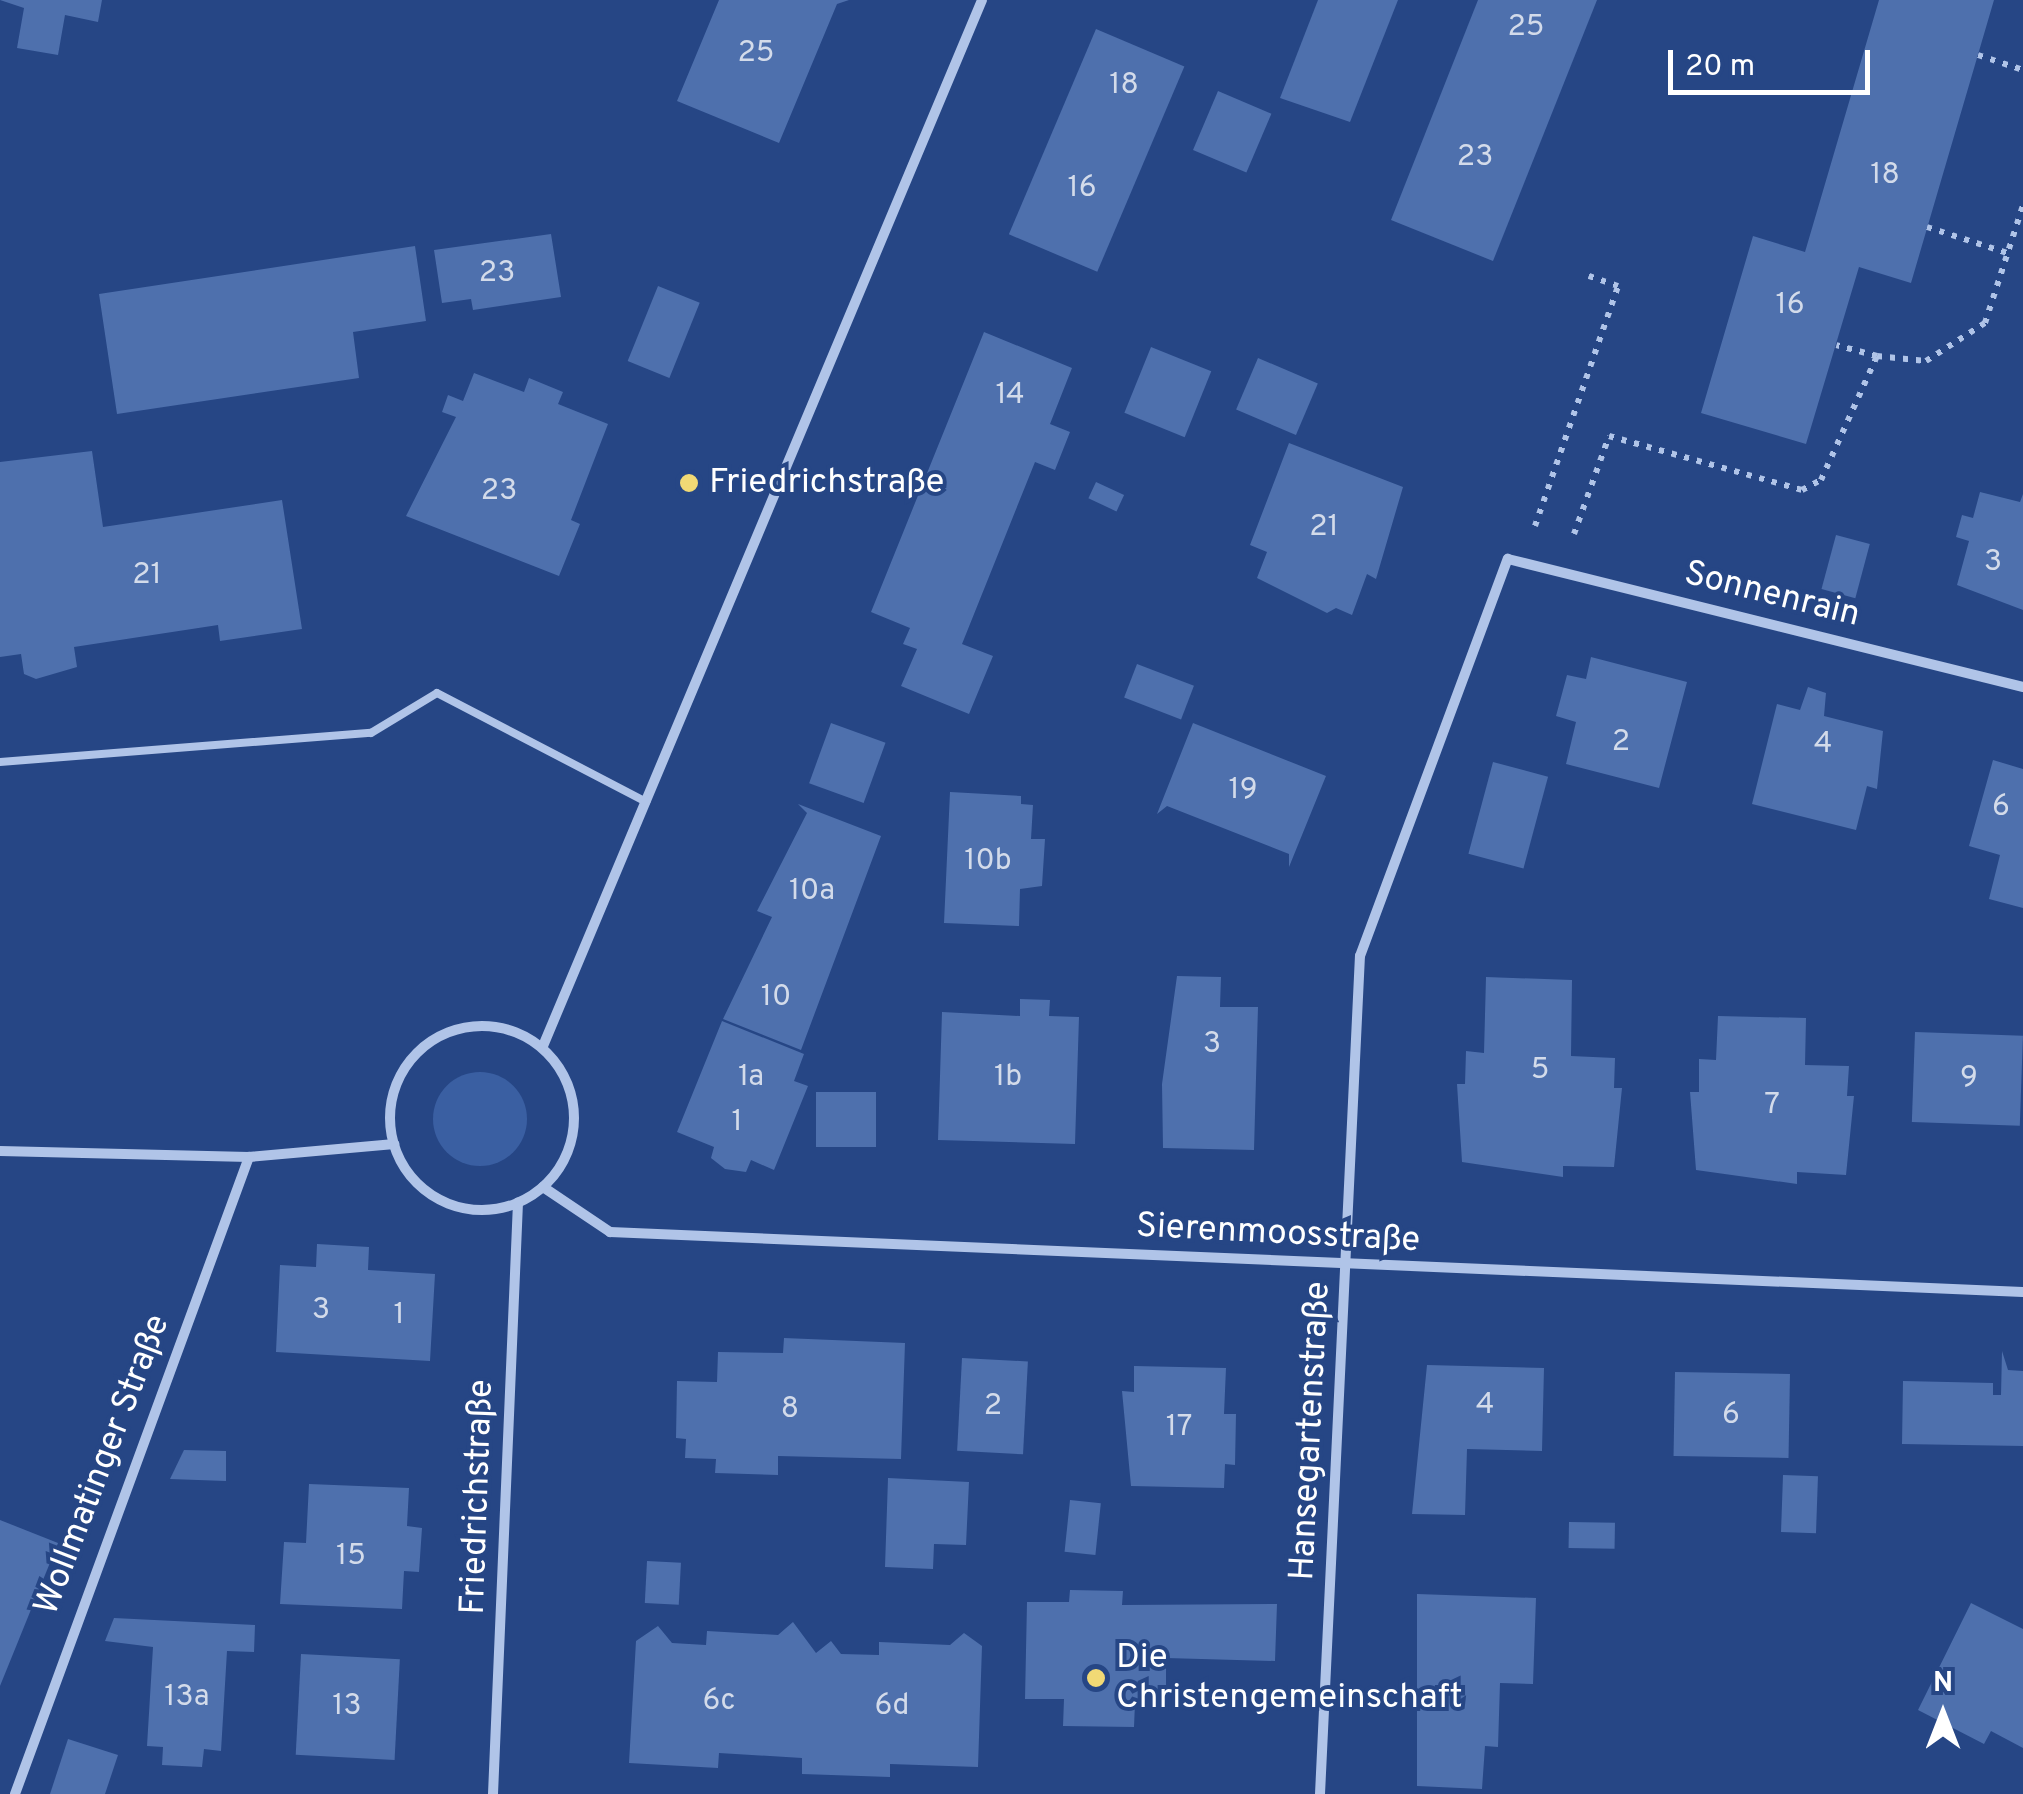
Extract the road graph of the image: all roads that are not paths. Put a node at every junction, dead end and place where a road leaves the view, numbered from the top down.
1 (982, 0) edge
2 (1508, 558) joint
3 (2023, 687) edge
4 (0, 762) edge
5 (646, 802) junction
6 (542, 1046) junction
7 (394, 1144) junction
8 (0, 1151) edge
9 (249, 1157) junction
10 (543, 1187) junction
11 (518, 1203) junction
12 (1347, 1266) junction
13 (2023, 1292) edge
14 (15, 1794) edge
15 (493, 1794) edge
16 (1320, 1794) edge

1 - 5 street
2 - 3 street, Sonnenrain
2 - 12 street, Hansegartenstraße
4 - 5 lane
5 - 6 street
6 - 7 street
6 - 10 street
7 - 9 street
7 - 11 street
8 - 9 street
9 - 14 street, Wollmatinger Straße
10 - 11 street
10 - 12 street, Sierenmoosstraße
11 - 15 street, Friedrichstraße
12 - 13 street, Sierenmoosstraße
12 - 16 street, Hansegartenstraße

